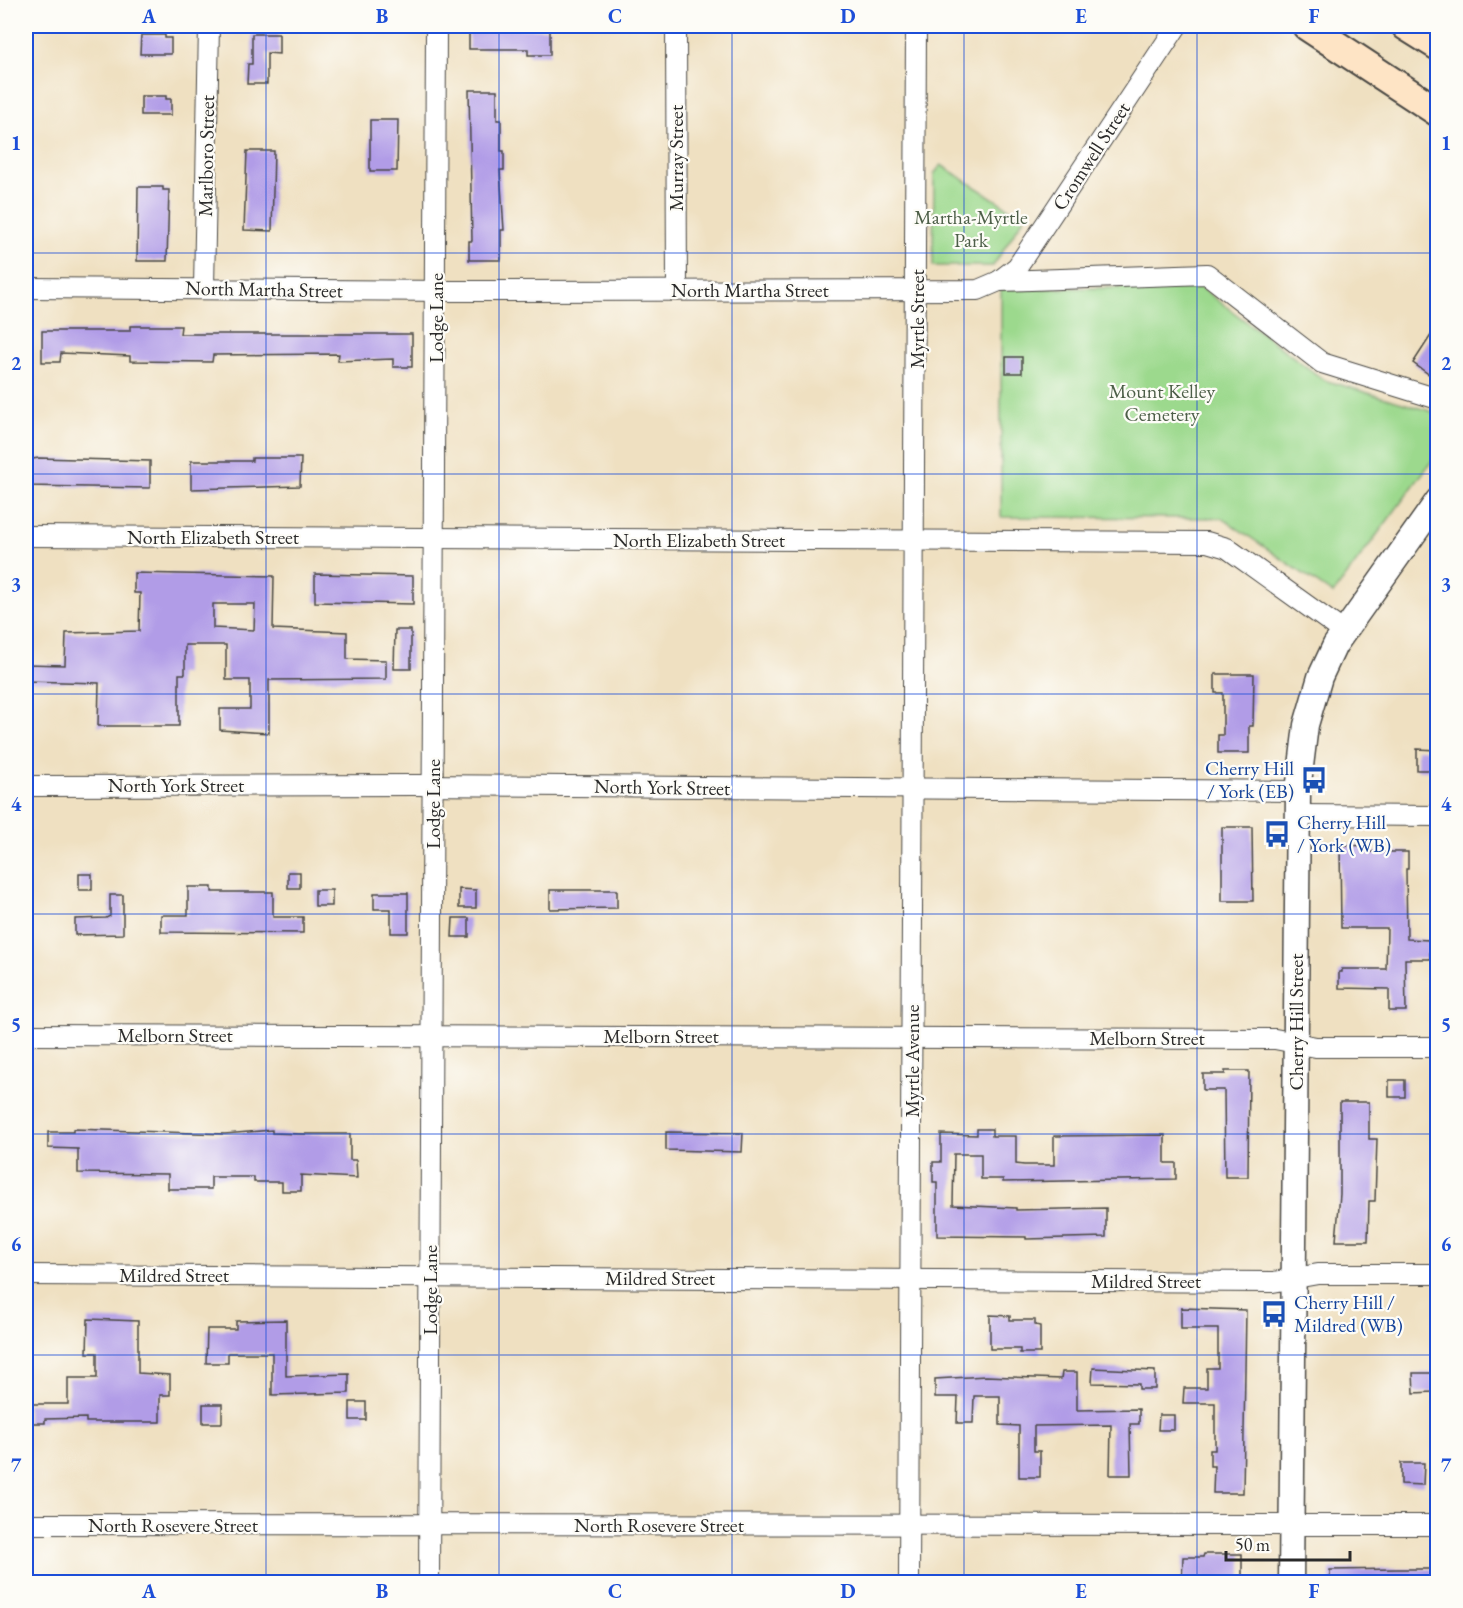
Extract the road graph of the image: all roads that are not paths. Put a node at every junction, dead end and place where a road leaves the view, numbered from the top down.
1 (209, 26) edge
2 (436, 26) edge
3 (676, 26) edge
4 (916, 26) edge
5 (1177, 26) edge
6 (1307, 26) edge
7 (1406, 26) edge
8 (1437, 46) edge
9 (1437, 112) edge
10 (999, 281) junction
11 (26, 288) edge
12 (204, 288) junction
13 (677, 290) junction
14 (917, 290) junction
15 (436, 291) junction
16 (1437, 399) edge
17 (1437, 500) edge
18 (26, 536) edge
19 (434, 538) junction
20 (916, 540) junction
21 (1344, 632) junction
22 (432, 785) junction
23 (26, 786) edge
24 (914, 790) junction
25 (1298, 791) junction
26 (1298, 815) junction
27 (1437, 816) edge
28 (26, 1035) edge
29 (430, 1035) junction
30 (912, 1037) junction
31 (1296, 1044) junction
32 (1437, 1047) edge
33 (1437, 1274) edge
34 (26, 1275) edge
35 (430, 1277) junction
36 (1294, 1278) junction
37 (910, 1279) junction
38 (1292, 1523) junction
39 (26, 1524) edge
40 (909, 1524) junction
41 (1437, 1525) edge
42 (429, 1526) junction
43 (429, 1582) edge
44 (909, 1582) edge
45 (1291, 1582) edge

1 - 12 street, Marlboro Street
2 - 15 street, Lodge Lane
3 - 13 street, Murray Street
4 - 14 street, Myrtle Street
5 - 10 street, Cromwell Street
6 - 9 main road
7 - 8 main road
10 - 14 street, North Martha Street
10 - 16 street, North Martha Street
11 - 12 street, North Martha Street
12 - 15 street, North Martha Street
13 - 14 street, North Martha Street
13 - 15 street, North Martha Street
14 - 20 street, Myrtle Street
15 - 19 street, Lodge Lane
17 - 21 street, Cherry Hill Street
18 - 19 street, North Elizabeth Street
19 - 20 street, North Elizabeth Street
19 - 22 street, Lodge Lane
20 - 21 street, North Elizabeth Street
20 - 24 street, Myrtle Avenue
21 - 25 street, Cherry Hill Street
22 - 23 street, North York Street
22 - 24 street, North York Street
22 - 29 street, Lodge Lane
24 - 25 street, North York Street
24 - 30 street, Myrtle Avenue
25 - 26 street, Cherry Hill Street
26 - 27 street
26 - 31 street, Cherry Hill Street
28 - 29 street, Melborn Street
29 - 30 street, Melborn Street
29 - 35 street, Lodge Lane
30 - 31 street, Melborn Street
30 - 37 street, Myrtle Avenue
31 - 32 street, Melborn Street
31 - 36 street, Cherry Hill Street
33 - 36 street, Mildred Street
34 - 35 street, Mildred Street
35 - 37 street, Mildred Street
35 - 42 street, Lodge Lane
36 - 37 street, Mildred Street
36 - 38 street, Cherry Hill Street
37 - 40 street, Myrtle Avenue
38 - 40 street, North Rosevere Street
38 - 41 street, North Rosevere Street
38 - 45 street, Cherry Hill Street
39 - 42 street, North Rosevere Street
40 - 42 street, North Rosevere Street
40 - 44 street, Myrtle Avenue
42 - 43 street, Lodge Lane

